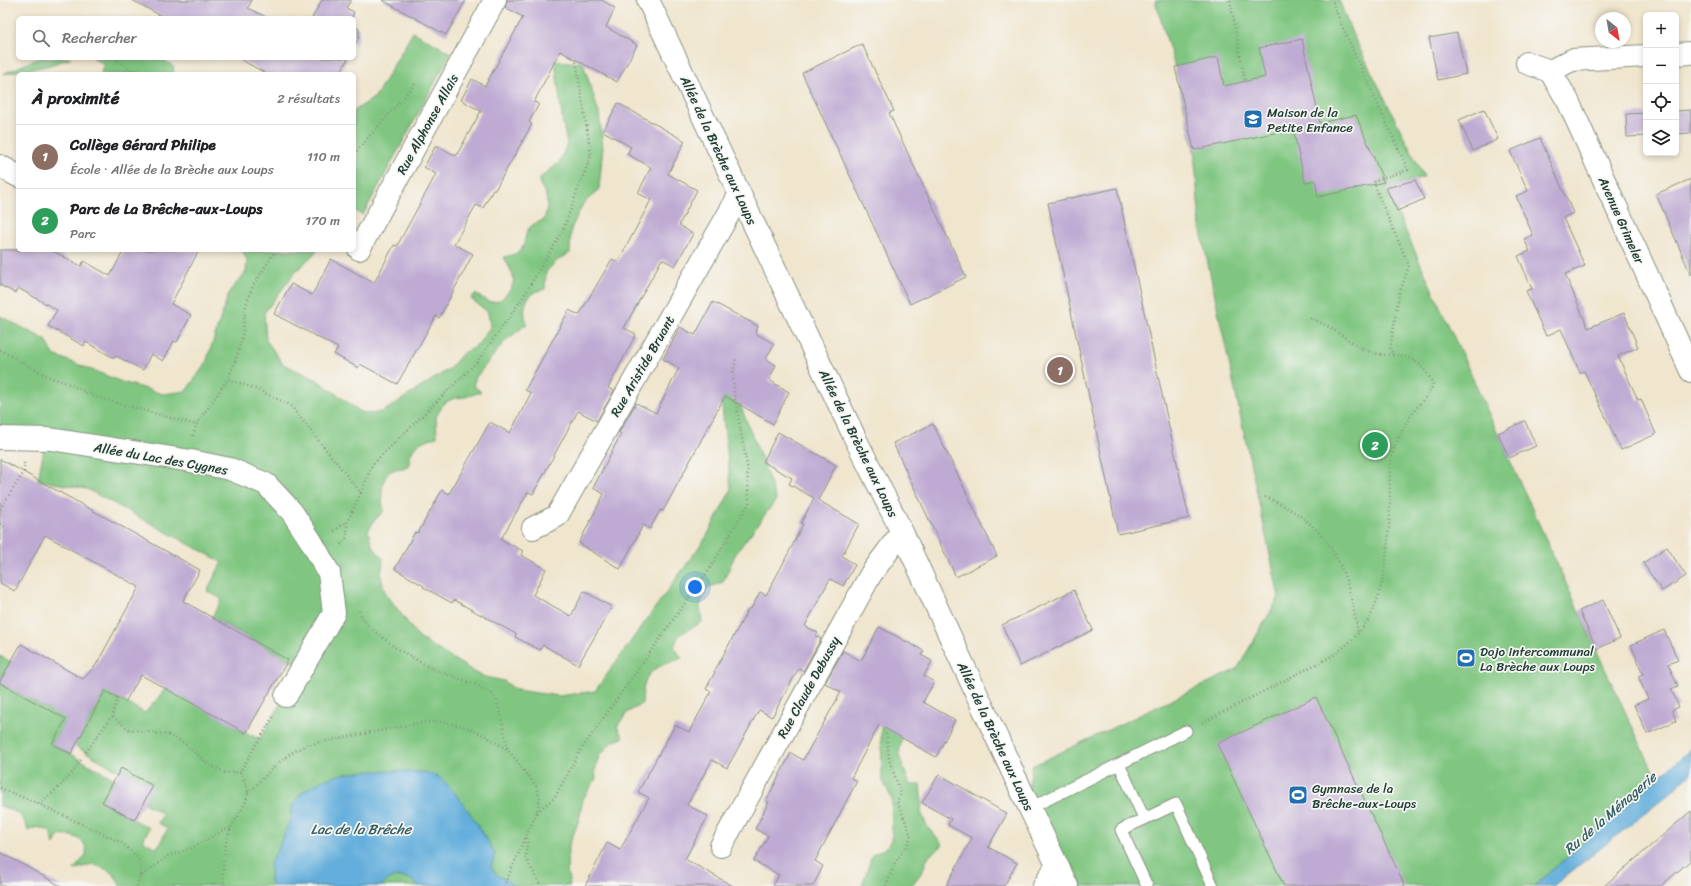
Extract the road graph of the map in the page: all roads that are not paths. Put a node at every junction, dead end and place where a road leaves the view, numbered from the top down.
1 (495, 0) edge
2 (648, 0) edge
3 (1691, 53) edge
4 (1679, 54) edge
5 (1643, 56) edge
6 (1527, 63) dead end
7 (1550, 71) junction
8 (0, 166) edge
9 (16, 175) edge
10 (740, 194) junction
11 (359, 249) dead end
12 (1691, 371) edge
13 (0, 438) edge
14 (534, 528) dead end
15 (902, 532) junction
16 (286, 696) road end
17 (1186, 731) road end
18 (1119, 764) junction
19 (1030, 808) junction
20 (1144, 818) junction
21 (721, 846) dead end
22 (1057, 865) junction
23 (1044, 886) edge
24 (1067, 886) edge
25 (1147, 886) edge
26 (1212, 886) edge

1 - 11 street, Rue Alphonse Allais
2 - 10 street, Allée de la Brèche aux Loups
3 - 4 street
5 - 7 street
6 - 7 street
7 - 12 street, Avenue Grimeler
8 - 9 street
10 - 14 street, Rue Aristide Bruant
10 - 15 street, Allée de la Brèche aux Loups
13 - 16 street, Allée du Lac des Cygnes
15 - 19 street, Allée de la Brèche aux Loups
15 - 21 street, Rue Claude Debussy
17 - 18 lane
18 - 19 lane
18 - 20 lane
19 - 22 street, Allée de la Brèche aux Loups
20 - 25 lane
20 - 26 lane
22 - 23 street
22 - 24 street, Allée de la Brèche aux Loups

